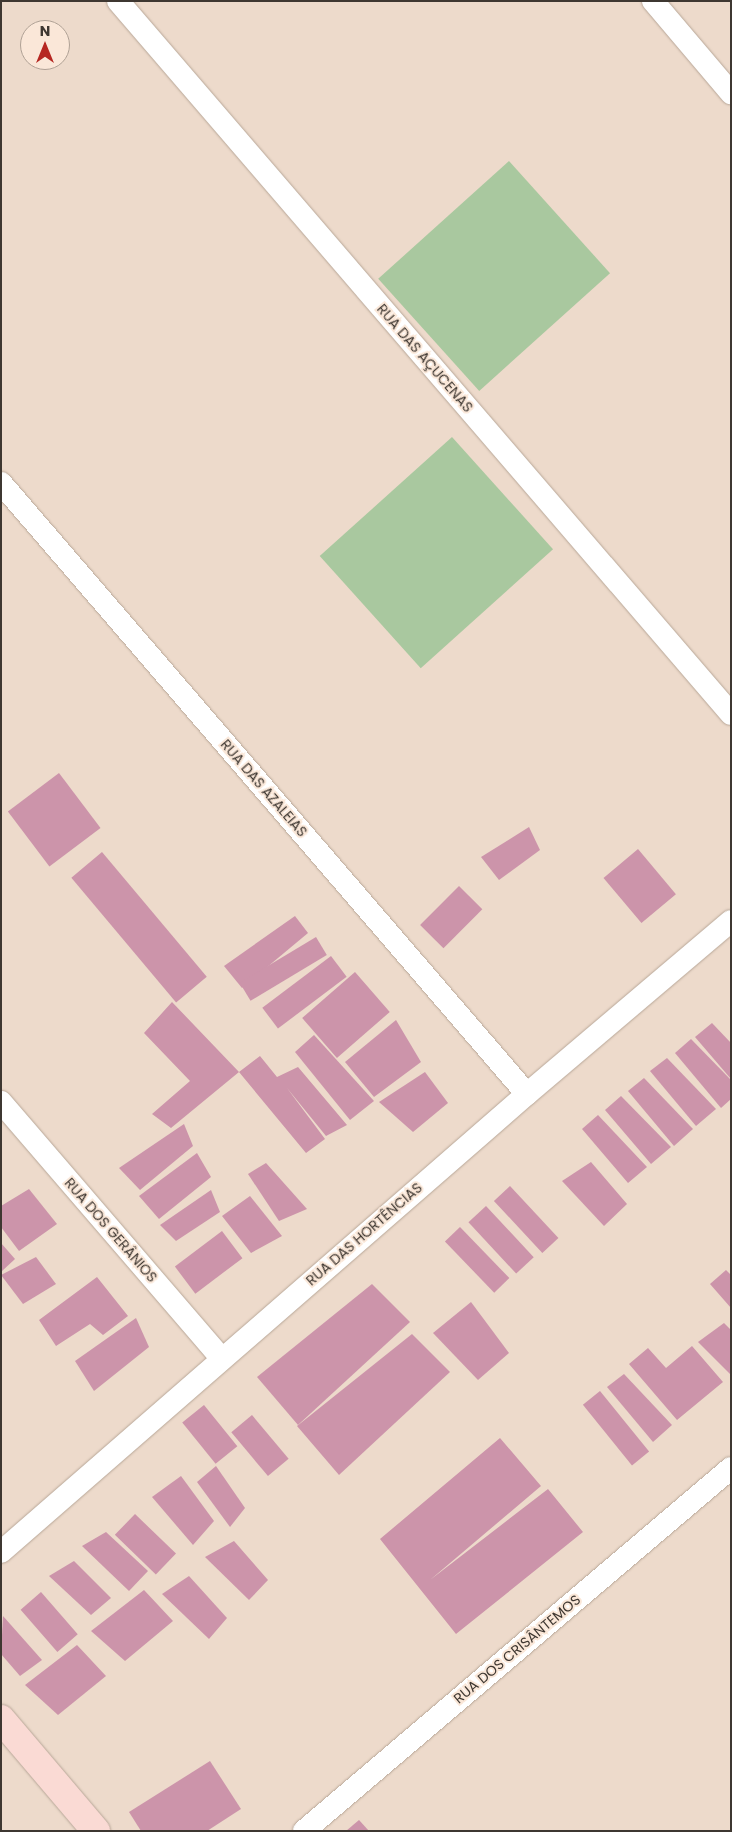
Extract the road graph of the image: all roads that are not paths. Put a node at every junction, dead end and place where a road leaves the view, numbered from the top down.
1 (118, 1) edge
2 (653, 1) edge
3 (731, 93) edge
4 (1, 483) edge
5 (731, 714) edge
6 (731, 920) edge
7 (527, 1094) junction
8 (1, 1102) edge
9 (221, 1358) junction
10 (731, 1468) edge
11 (1, 1552) edge
12 (1, 1720) edge
13 (96, 1831) edge
14 (304, 1831) edge

1 - 5 street, RUA DAS AÇUCENAS
2 - 3 street
4 - 7 street, RUA DAS AZALEIAS
6 - 7 street, RUA DAS HORTÊNCIAS
7 - 9 street, RUA DAS HORTÊNCIAS
8 - 9 street, RUA DOS GERÂNIOS
9 - 11 street, RUA DAS HORTÊNCIAS
10 - 14 street, RUA DOS CRISÂNTEMOS
12 - 13 street

